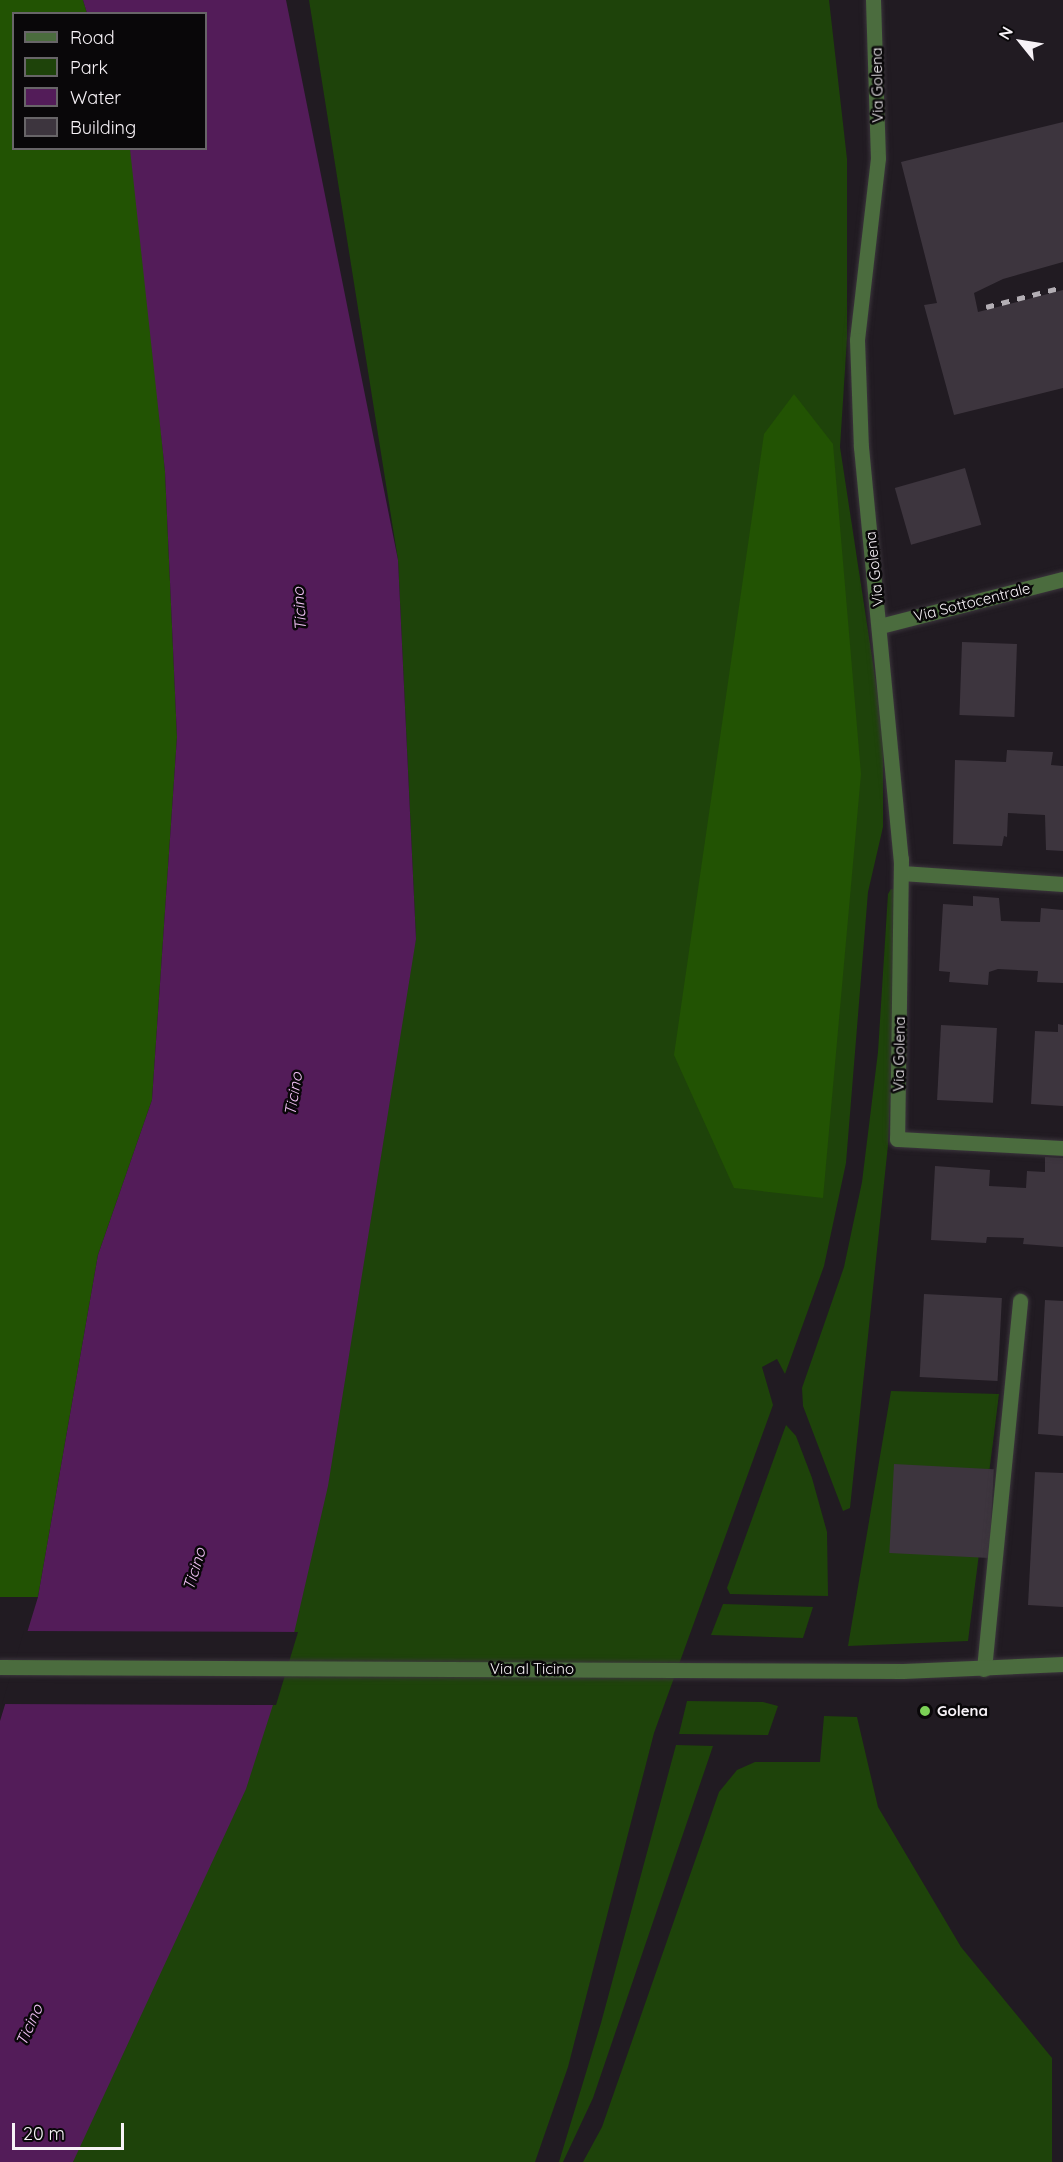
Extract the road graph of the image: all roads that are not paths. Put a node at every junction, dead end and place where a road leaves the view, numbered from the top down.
1 (873, 0) edge
2 (1063, 579) edge
3 (880, 626) junction
4 (902, 873) junction
5 (1063, 884) edge
6 (1063, 1148) edge
7 (1020, 1301) dead end
8 (1063, 1664) edge
9 (0, 1667) edge
10 (984, 1670) junction

1 - 3 street, Via Golena
2 - 3 street, Via Sottocentrale
3 - 4 street, Via Golena
4 - 5 street
4 - 6 street, Via Golena
7 - 10 street
8 - 10 street, Via al Ticino
9 - 10 street, Via al Ticino

